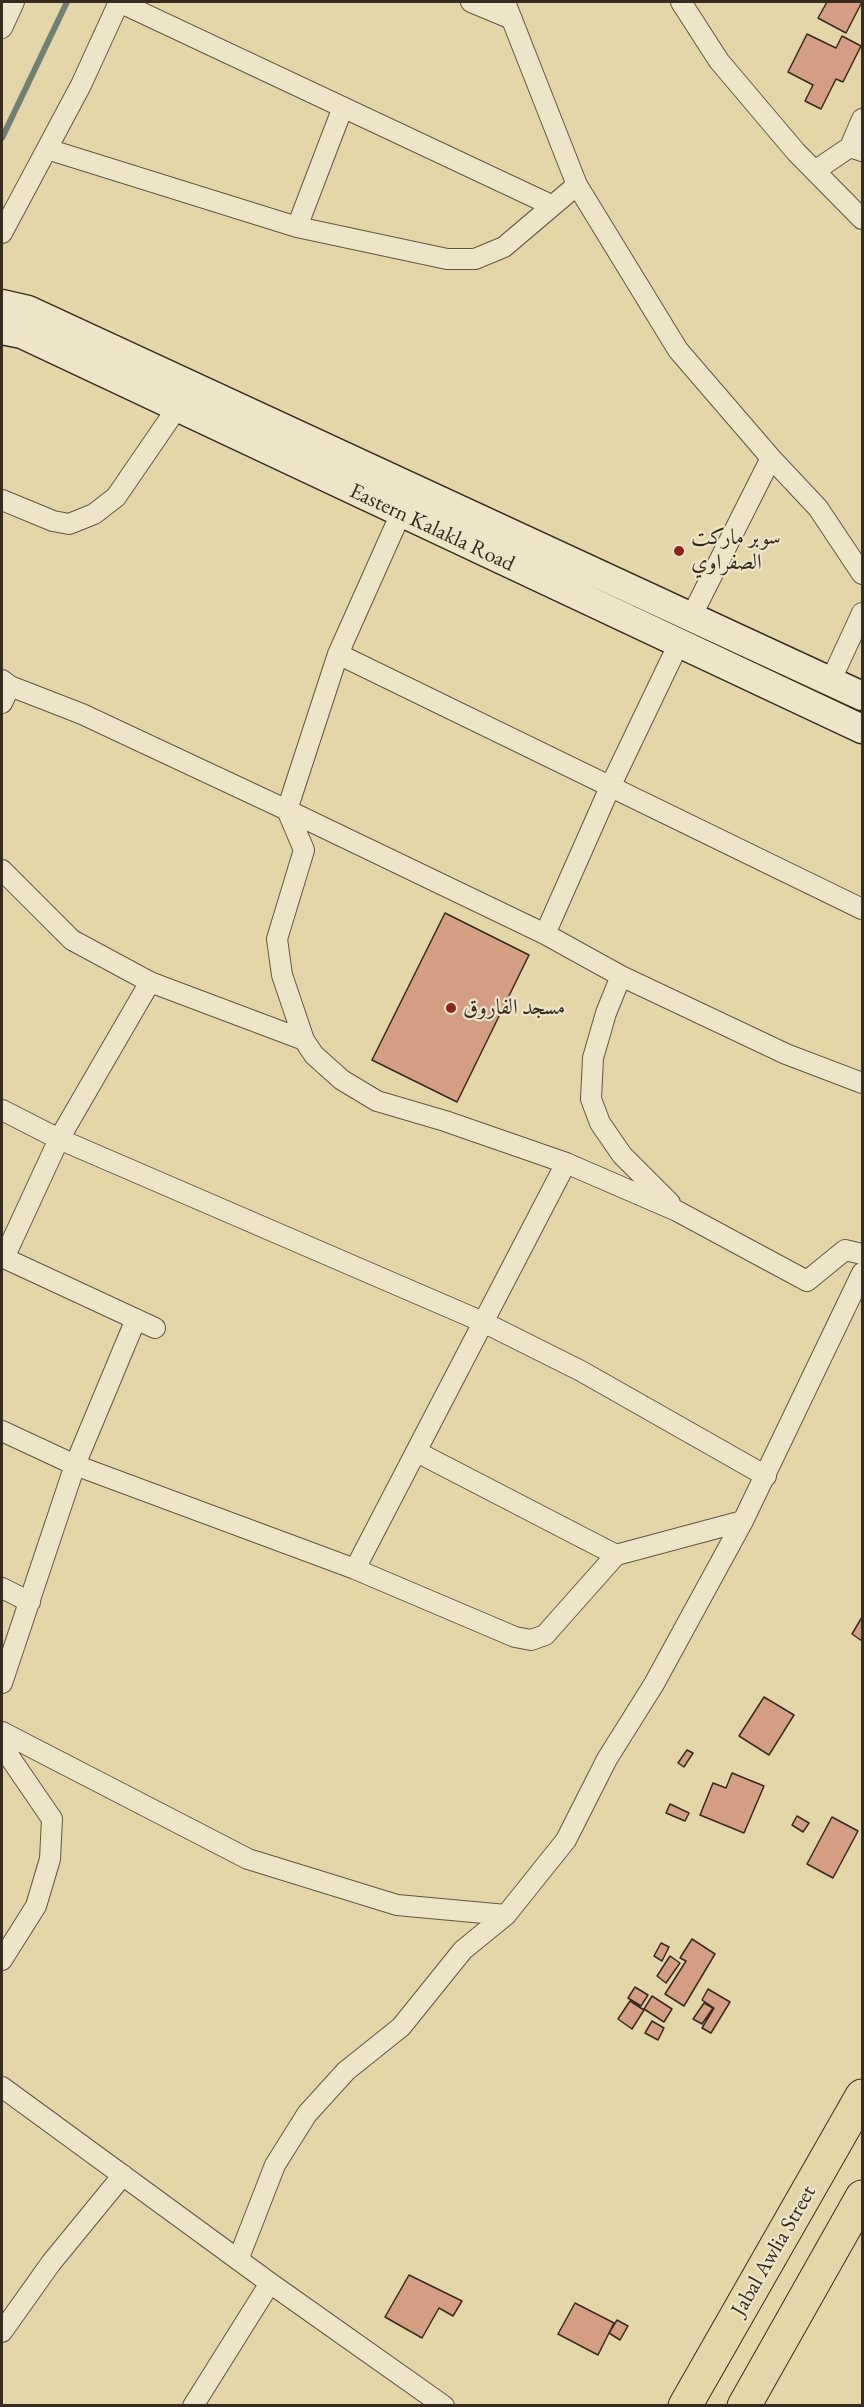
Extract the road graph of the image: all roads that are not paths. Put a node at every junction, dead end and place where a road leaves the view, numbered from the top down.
1 (14, 2) edge
2 (119, 2) edge
3 (471, 2) edge
4 (681, 2) edge
5 (509, 10) edge
6 (2, 28) edge
7 (344, 107) junction
8 (862, 119) edge
9 (47, 149) junction
10 (856, 149) edge
11 (816, 170) junction
12 (577, 185) junction
13 (551, 205) junction
14 (862, 219) edge
15 (297, 227) junction
16 (2, 233) edge
17 (2, 304) edge
18 (2, 330) edge
19 (177, 408) junction
20 (771, 458) junction
21 (2, 500) edge
22 (400, 513) junction
23 (862, 574) edge
24 (862, 613) edge
25 (692, 616) junction
26 (679, 643) junction
27 (338, 654) junction
28 (831, 680) junction
29 (4, 690) edge
30 (862, 696) edge
31 (862, 729) edge
32 (611, 785) junction
33 (288, 810) junction
34 (2, 870) edge
35 (862, 909) edge
36 (545, 934) junction
37 (621, 976) junction
38 (150, 982) junction
39 (304, 1040) junction
40 (862, 1083) edge
41 (2, 1110) edge
42 (59, 1139) junction
43 (566, 1163) junction
44 (678, 1211) junction
45 (862, 1254) edge
46 (3, 1257) edge
47 (862, 1273) edge
48 (136, 1319) junction
49 (483, 1322) junction
50 (155, 1328) dead end
51 (2, 1431) edge
52 (417, 1452) junction
53 (75, 1465) junction
54 (766, 1476) junction
55 (744, 1521) junction
56 (616, 1555) junction
57 (355, 1569) junction
58 (2, 1588) edge
59 (30, 1602) junction
60 (2, 1683) edge
61 (2, 1732) edge
62 (2, 1746) edge
63 (506, 1915) junction
64 (2, 1960) edge
65 (2, 2087) edge
66 (862, 2096) edge
67 (123, 2175) junction
68 (862, 2197) edge
69 (238, 2260) junction
70 (270, 2283) junction
71 (2, 2332) edge
72 (193, 2406) edge
73 (444, 2406) edge
74 (685, 2406) edge
75 (744, 2406) edge

1 - 6 street
2 - 7 street
2 - 9 street
3 - 5 street
4 - 11 street
5 - 12 street
7 - 13 street
7 - 15 street
8 - 10 street
9 - 15 street
9 - 16 street
10 - 11 street
11 - 14 street
12 - 13 street
12 - 20 street
13 - 15 street
17 - 25 street, Eastern Kalakla Road
18 - 19 street, Eastern Kalakla Road
19 - 21 street
19 - 22 street, Eastern Kalakla Road
20 - 23 street
20 - 25 street
22 - 26 street, Eastern Kalakla Road
22 - 27 street
24 - 28 street
25 - 28 street, Eastern Kalakla Road
26 - 31 street, Eastern Kalakla Road
26 - 32 street
27 - 32 street
27 - 33 street
28 - 30 street, Eastern Kalakla Road
29 - 33 street
32 - 35 street
32 - 36 street
33 - 36 street
33 - 39 street
34 - 38 street
36 - 37 street
37 - 40 street
37 - 44 street
38 - 39 street
38 - 42 street
39 - 43 street
41 - 42 street
42 - 46 street
42 - 49 street
43 - 44 street
43 - 49 street
44 - 45 street
46 - 48 street
47 - 54 street
48 - 50 street
48 - 53 street
49 - 52 street
49 - 54 street
51 - 53 street
52 - 56 street
52 - 57 street
53 - 57 street
53 - 59 street
54 - 55 street
55 - 56 street
55 - 63 street
56 - 57 street
58 - 59 street
59 - 60 street
61 - 63 street
62 - 64 street
63 - 69 street
65 - 67 street
66 - 74 highway, Jabal Awlia Street
67 - 69 street
67 - 71 street
68 - 75 highway
69 - 70 street
70 - 72 street
70 - 73 street

